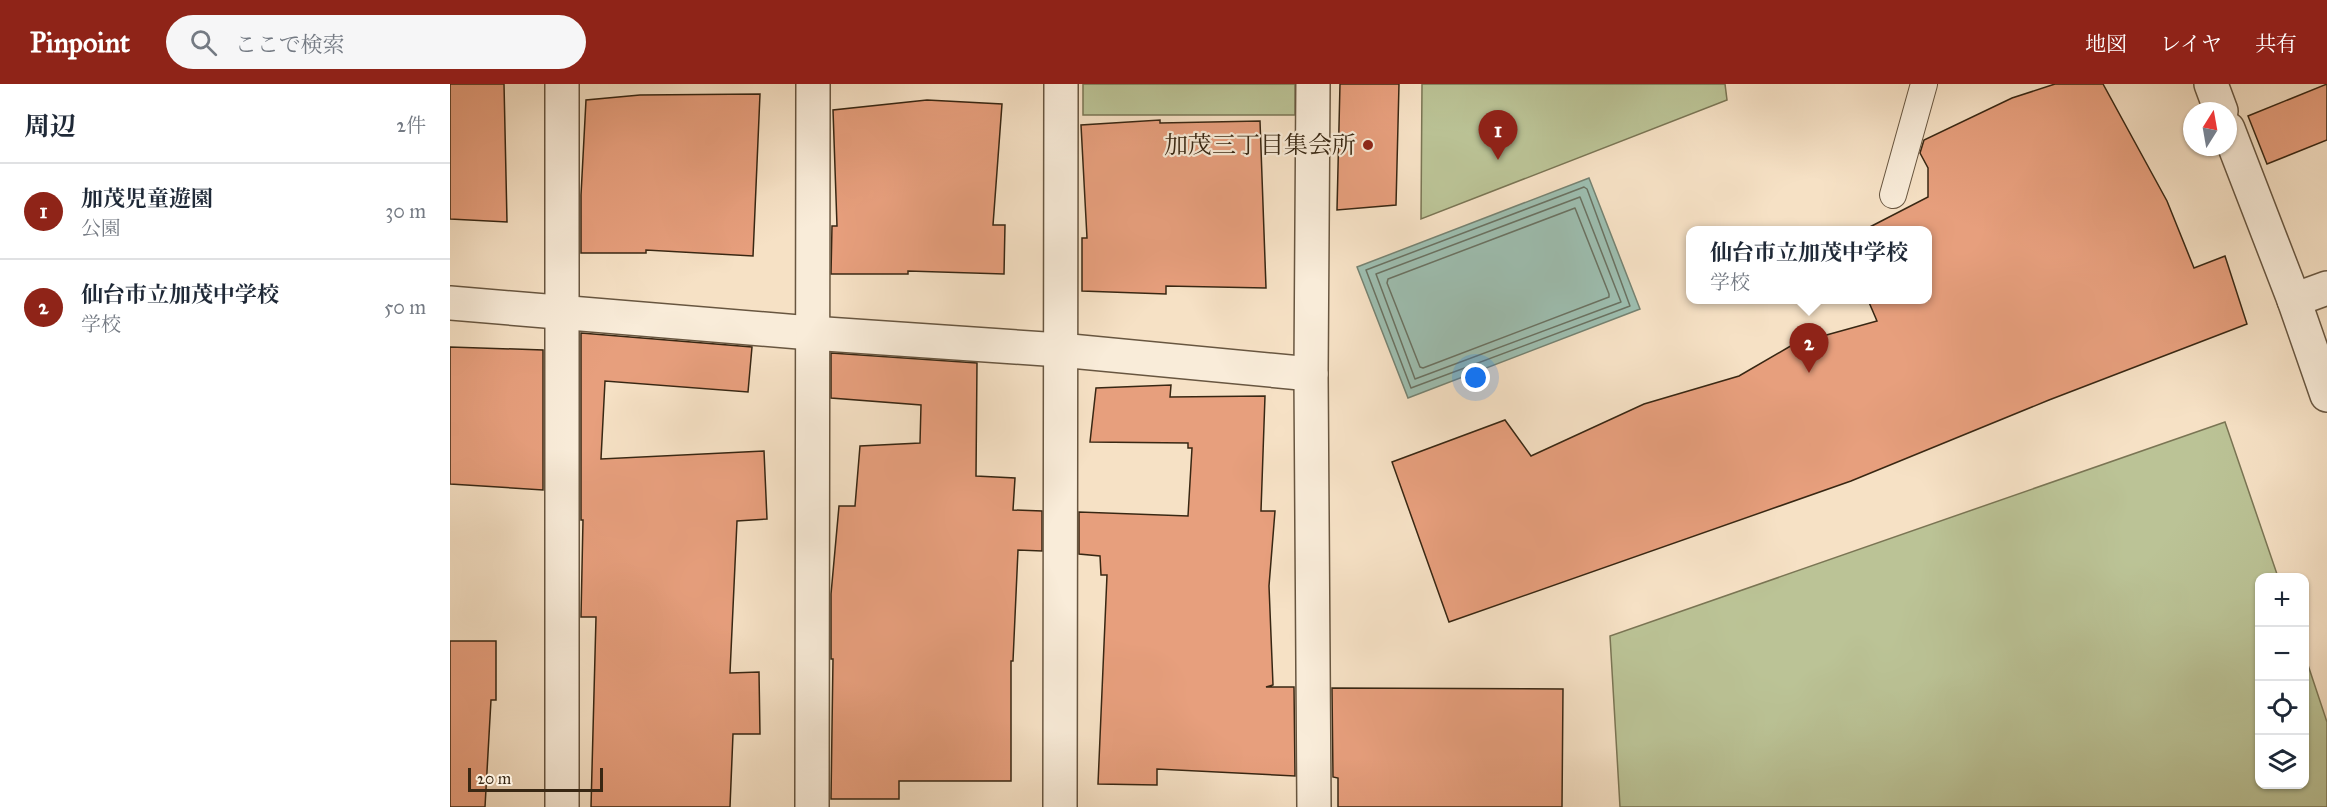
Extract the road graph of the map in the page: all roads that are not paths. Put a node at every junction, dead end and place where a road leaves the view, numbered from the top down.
1 (562, 84) edge
2 (813, 84) edge
3 (1061, 84) edge
4 (1313, 84) edge
5 (1924, 84) edge
6 (2211, 84) edge
7 (2218, 102) edge
8 (2237, 152) edge
9 (1893, 195) dead end
10 (2327, 288) edge
11 (2294, 300) junction
12 (450, 303) edge
13 (561, 313) junction
14 (811, 333) junction
15 (1060, 350) junction
16 (1311, 374) junction
17 (2327, 395) edge
18 (562, 807) edge
19 (812, 807) edge
20 (1060, 807) edge
21 (1314, 807) edge

1 - 13 street
2 - 14 street
3 - 15 street
4 - 16 street
5 - 9 lane
6 - 7 street
8 - 11 street
10 - 11 street
11 - 17 street
12 - 13 street
13 - 14 street
13 - 18 street
14 - 15 street
14 - 19 street
15 - 16 street
15 - 20 street
16 - 21 street

